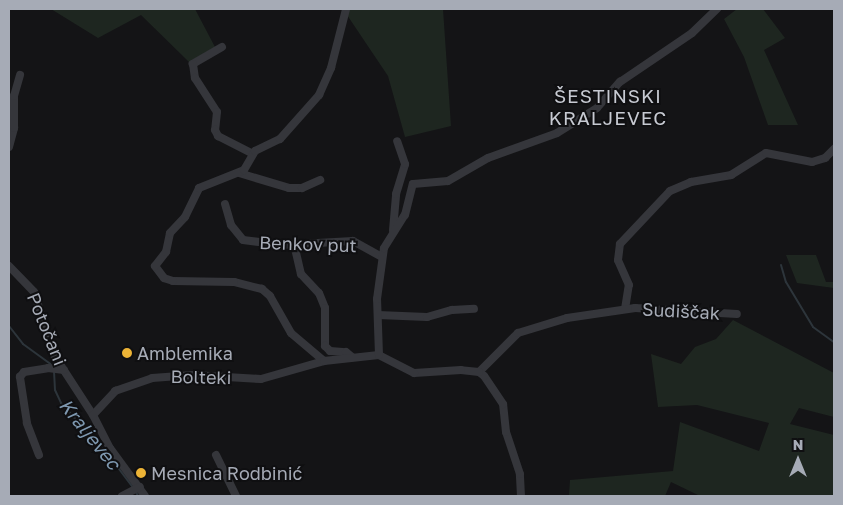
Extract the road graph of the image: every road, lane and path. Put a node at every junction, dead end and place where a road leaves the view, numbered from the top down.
1 (346, 9) edge
2 (718, 9) edge
3 (222, 47) dead end
4 (20, 75) dead end
5 (396, 141) dead end
6 (9, 147) edge
7 (834, 150) edge
8 (254, 154) junction
9 (239, 173) junction
10 (320, 180) dead end
11 (225, 204) dead end
12 (393, 230) junction
13 (294, 244) junction
14 (380, 256) junction
15 (9, 266) edge
16 (474, 309) dead end
17 (625, 309) junction
18 (737, 314) dead end
19 (378, 315) junction
20 (379, 355) junction
21 (352, 357) junction
22 (324, 361) junction
23 (57, 369) junction
24 (479, 372) junction
25 (94, 415) junction
26 (216, 454) dead end
27 (39, 455) dead end
28 (136, 489) junction
29 (122, 496) edge
30 (145, 496) edge
31 (236, 496) edge
32 (521, 496) edge

1 - 8 street
2 - 12 street
3 - 8 street
4 - 6 street
5 - 12 street
7 - 17 street
8 - 9 street
9 - 10 street
9 - 22 street
11 - 13 street, Benkov put
12 - 14 street
13 - 14 street, Benkov put
13 - 21 street
14 - 19 street
15 - 23 street, Potočani
16 - 19 street
17 - 18 street, Sudiščak
17 - 24 street, Sudiščak
19 - 20 street
20 - 21 street, Bolteki
20 - 24 street
21 - 22 street, Bolteki
22 - 25 street, Bolteki
23 - 25 street, Potočani
23 - 27 street
24 - 32 street
25 - 28 street, Potočani
26 - 31 street
28 - 29 street
28 - 30 street, Potočani

